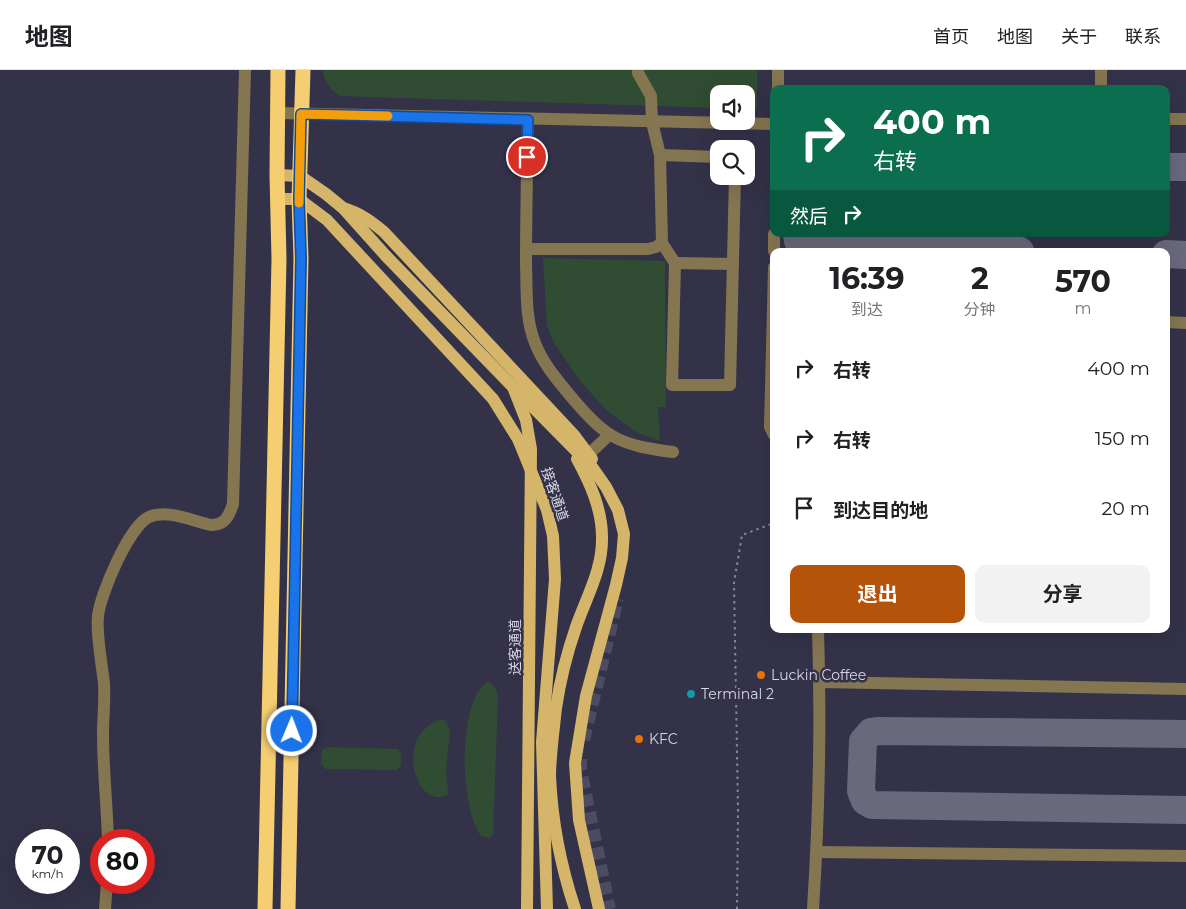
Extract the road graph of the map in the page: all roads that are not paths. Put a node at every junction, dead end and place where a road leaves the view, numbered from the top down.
1 (245, 70) edge
2 (278, 70) edge
3 (303, 70) edge
4 (638, 70) edge
5 (778, 70) edge
6 (1101, 70) edge
7 (778, 85) edge
8 (1101, 85) edge
9 (278, 113) junction
10 (301, 114) junction
11 (1170, 119) edge
12 (1186, 119) edge
13 (528, 120) junction
14 (652, 122) junction
15 (770, 124) edge
16 (660, 155) junction
17 (710, 157) edge
18 (277, 174) junction
19 (300, 176) junction
20 (735, 185) edge
21 (277, 199) junction
22 (299, 199) junction
23 (343, 208) junction
24 (662, 243) junction
25 (526, 249) junction
26 (675, 263) junction
27 (732, 264) junction
28 (1170, 322) edge
29 (1186, 323) edge
30 (513, 387) junction
31 (609, 435) junction
32 (568, 444) junction
33 (673, 452) dead end
34 (589, 454) junction
35 (622, 584) tunnel mouth
36 (818, 633) edge
37 (820, 682) junction
38 (1186, 689) edge
39 (107, 829) edge
40 (817, 852) junction
41 (1186, 856) edge
42 (106, 894) edge
43 (105, 909) edge
44 (265, 909) edge
45 (288, 909) edge
46 (527, 909) edge
47 (547, 909) edge
48 (575, 909) edge
49 (599, 909) edge
50 (813, 909) edge

1 - 39 street
2 - 9 highway
3 - 10 highway
4 - 14 street
5 - 7 street
6 - 8 street
9 - 10 street
9 - 18 highway
10 - 13 street
10 - 19 highway
11 - 12 street
13 - 14 street
13 - 25 street
14 - 15 street
14 - 16 street
16 - 17 street
16 - 24 street
18 - 19 main road
18 - 21 highway
19 - 22 highway
19 - 23 main road
20 - 27 street
21 - 22 main road
21 - 44 highway
22 - 45 highway
22 - 47 main road, 接客通道
23 - 30 main road, 送客通道, bridge
23 - 34 main road
24 - 25 street
24 - 26 street
25 - 31 street
26 - 27 street
26 - 27 street
28 - 29 street
30 - 32 main road, 送客通道
30 - 46 main road, 送客通道, bridge
31 - 33 street
31 - 34 street
32 - 48 main road, 送客通道
32 - 49 main road, 送客通道
34 - 35 main road
36 - 37 street
37 - 38 street
37 - 40 street
40 - 41 street
40 - 50 street
42 - 43 street

